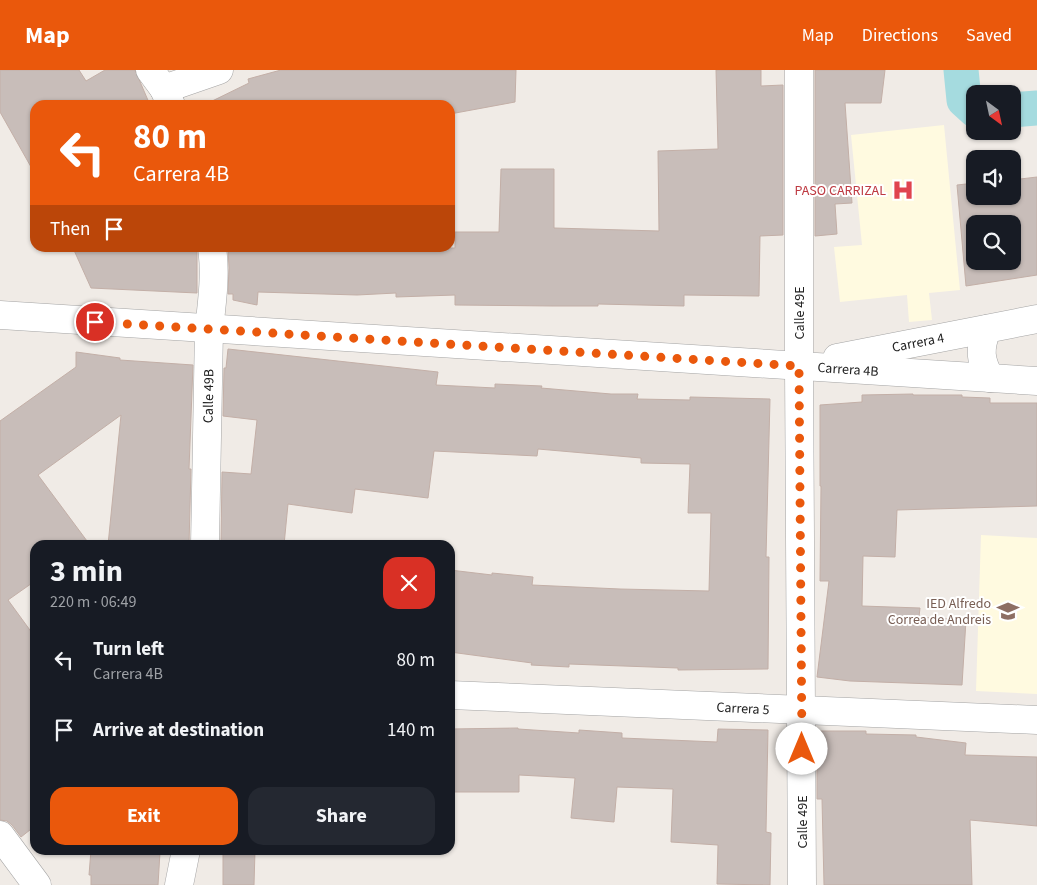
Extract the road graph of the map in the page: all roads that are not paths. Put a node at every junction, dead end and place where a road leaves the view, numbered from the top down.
1 (220, 70) edge
2 (799, 70) edge
3 (162, 88) edge
4 (212, 252) edge
5 (0, 315) edge
6 (1037, 319) edge
7 (209, 329) junction
8 (987, 329) junction
9 (799, 366) junction
10 (990, 378) junction
11 (1037, 381) edge
12 (205, 540) edge
13 (455, 695) edge
14 (802, 710) junction
15 (1037, 720) edge
16 (0, 835) edge
17 (185, 855) edge
18 (37, 885) edge
19 (179, 885) edge
20 (802, 885) edge

1 - 3 street
2 - 9 street, Calle 49E
4 - 7 street, Calle 49B
5 - 7 street, Carrera 4B
6 - 8 street, Carrera 4
7 - 9 street, Carrera 4B
7 - 12 street, Calle 49B
8 - 9 street, Carrera 4
8 - 10 street
9 - 10 street, Carrera 4B
9 - 14 street, Calle 49E
10 - 11 street, Carrera 4B
13 - 14 street, Carrera 5
14 - 15 street, Carrera 5
14 - 20 street, Calle 49E
16 - 18 street
17 - 19 street

